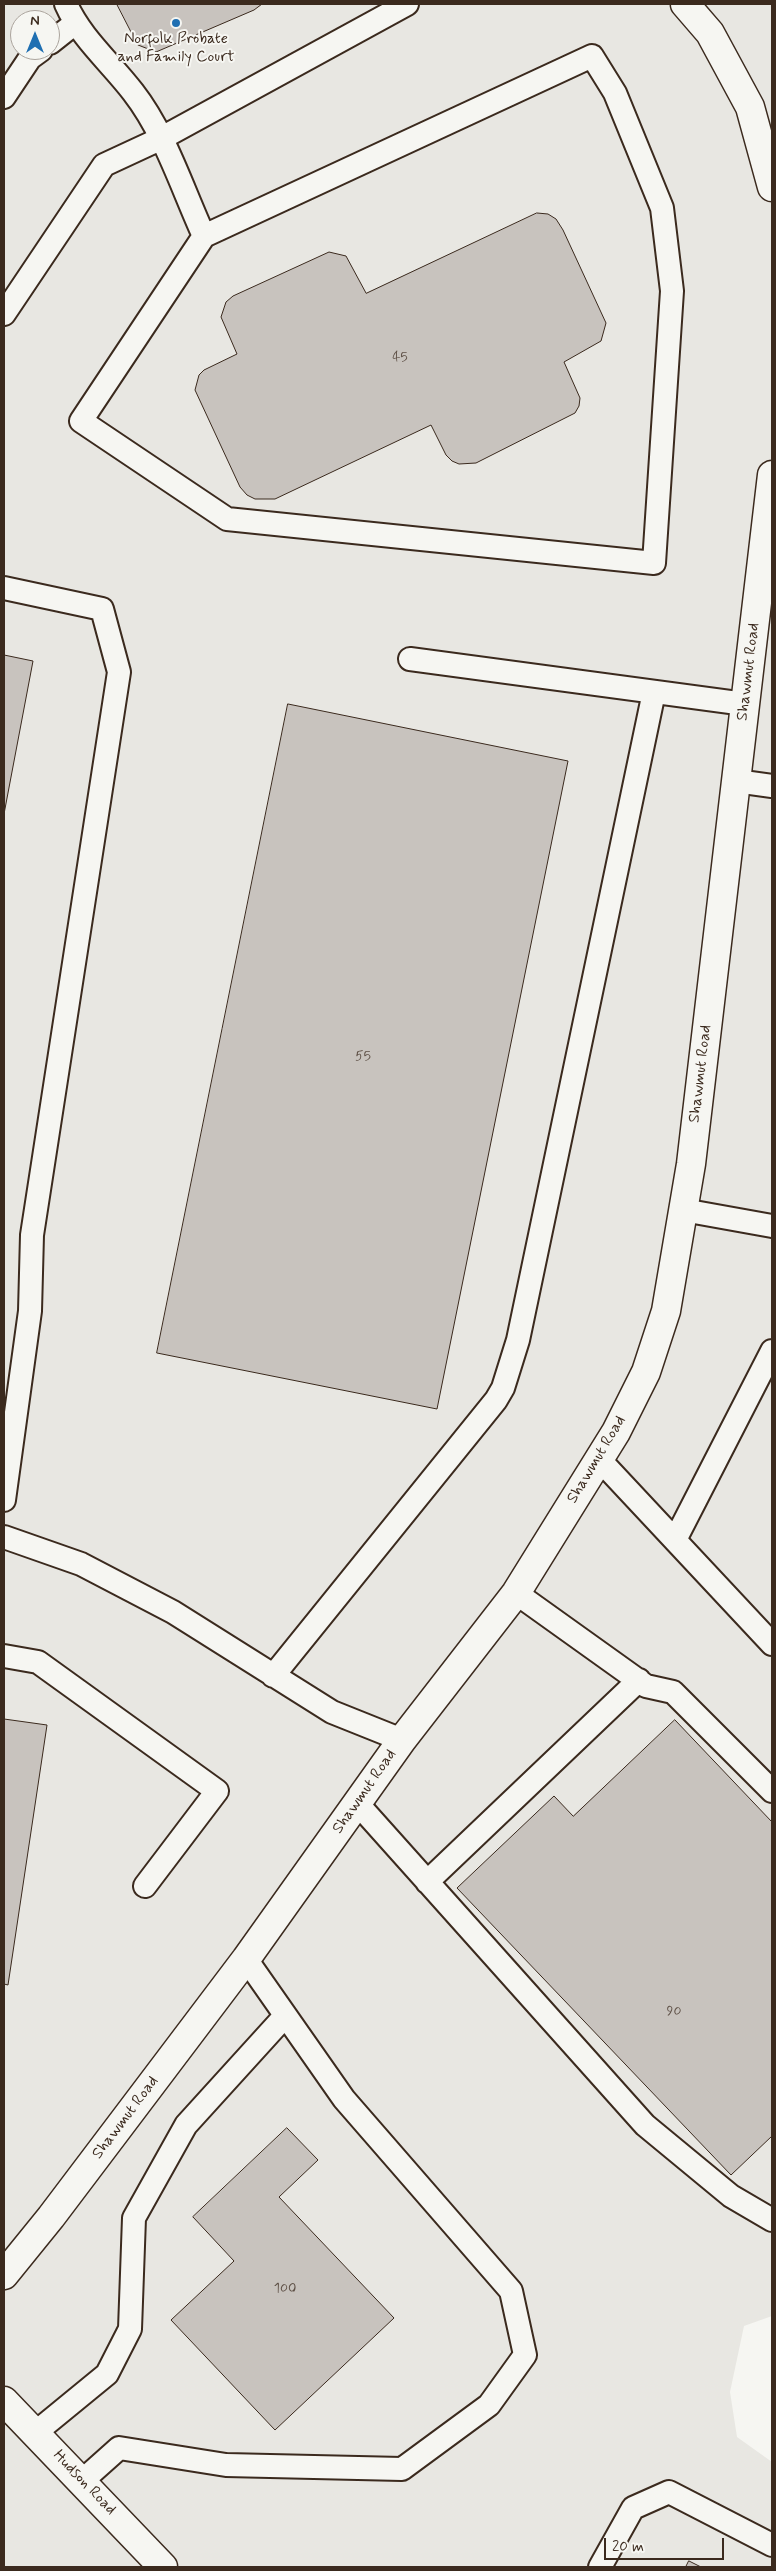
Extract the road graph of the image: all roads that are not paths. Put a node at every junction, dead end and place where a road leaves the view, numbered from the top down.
1 (407, 4) edge
2 (685, 4) edge
3 (70, 14) edge
4 (60, 28) edge
5 (29, 60) edge
6 (4, 97) edge
7 (160, 139) junction
8 (772, 187) edge
9 (204, 236) junction
10 (4, 314) edge
11 (772, 475) edge
12 (4, 588) edge
13 (410, 659) dead end
14 (654, 692) junction
15 (745, 704) junction
16 (736, 781) junction
17 (772, 786) edge
18 (683, 1210) junction
19 (772, 1226) edge
20 (772, 1351) edge
21 (599, 1459) junction
22 (4, 1500) edge
23 (4, 1537) edge
24 (675, 1540) junction
25 (516, 1593) junction
26 (772, 1644) edge
27 (4, 1656) edge
28 (273, 1676) junction
29 (639, 1680) junction
30 (402, 1740) junction
31 (772, 1792) edge
32 (356, 1804) junction
33 (427, 1882) junction
34 (145, 1886) dead end
35 (246, 1959) junction
36 (285, 2016) junction
37 (772, 2220) edge
38 (4, 2274) edge
39 (4, 2401) edge
40 (36, 2433) junction
41 (82, 2481) junction
42 (772, 2545) edge
43 (163, 2567) edge
44 (600, 2567) edge

1 - 7 lane
2 - 8 street
3 - 4 lane
3 - 7 lane
5 - 6 lane
7 - 9 lane
7 - 10 lane
9 - 9 lane
11 - 15 street, Shawmut Road
12 - 22 lane
13 - 14 lane
14 - 15 lane
14 - 28 lane
15 - 16 street, Shawmut Road
16 - 17 lane
16 - 18 street, Shawmut Road
18 - 19 lane
18 - 21 street, Shawmut Road
20 - 24 lane
21 - 24 lane
21 - 25 street, Shawmut Road
23 - 28 lane
24 - 26 lane
25 - 29 lane
25 - 30 street, Shawmut Road
27 - 34 lane
28 - 30 lane
29 - 31 lane
29 - 33 lane
30 - 32 street, Shawmut Road
32 - 33 lane
32 - 35 street, Shawmut Road
33 - 37 lane
35 - 36 lane
35 - 38 street, Shawmut Road
36 - 40 lane
36 - 41 lane
39 - 40 street, Hudson Road
40 - 41 street, Hudson Road
41 - 43 street, Hudson Road
42 - 44 lane

